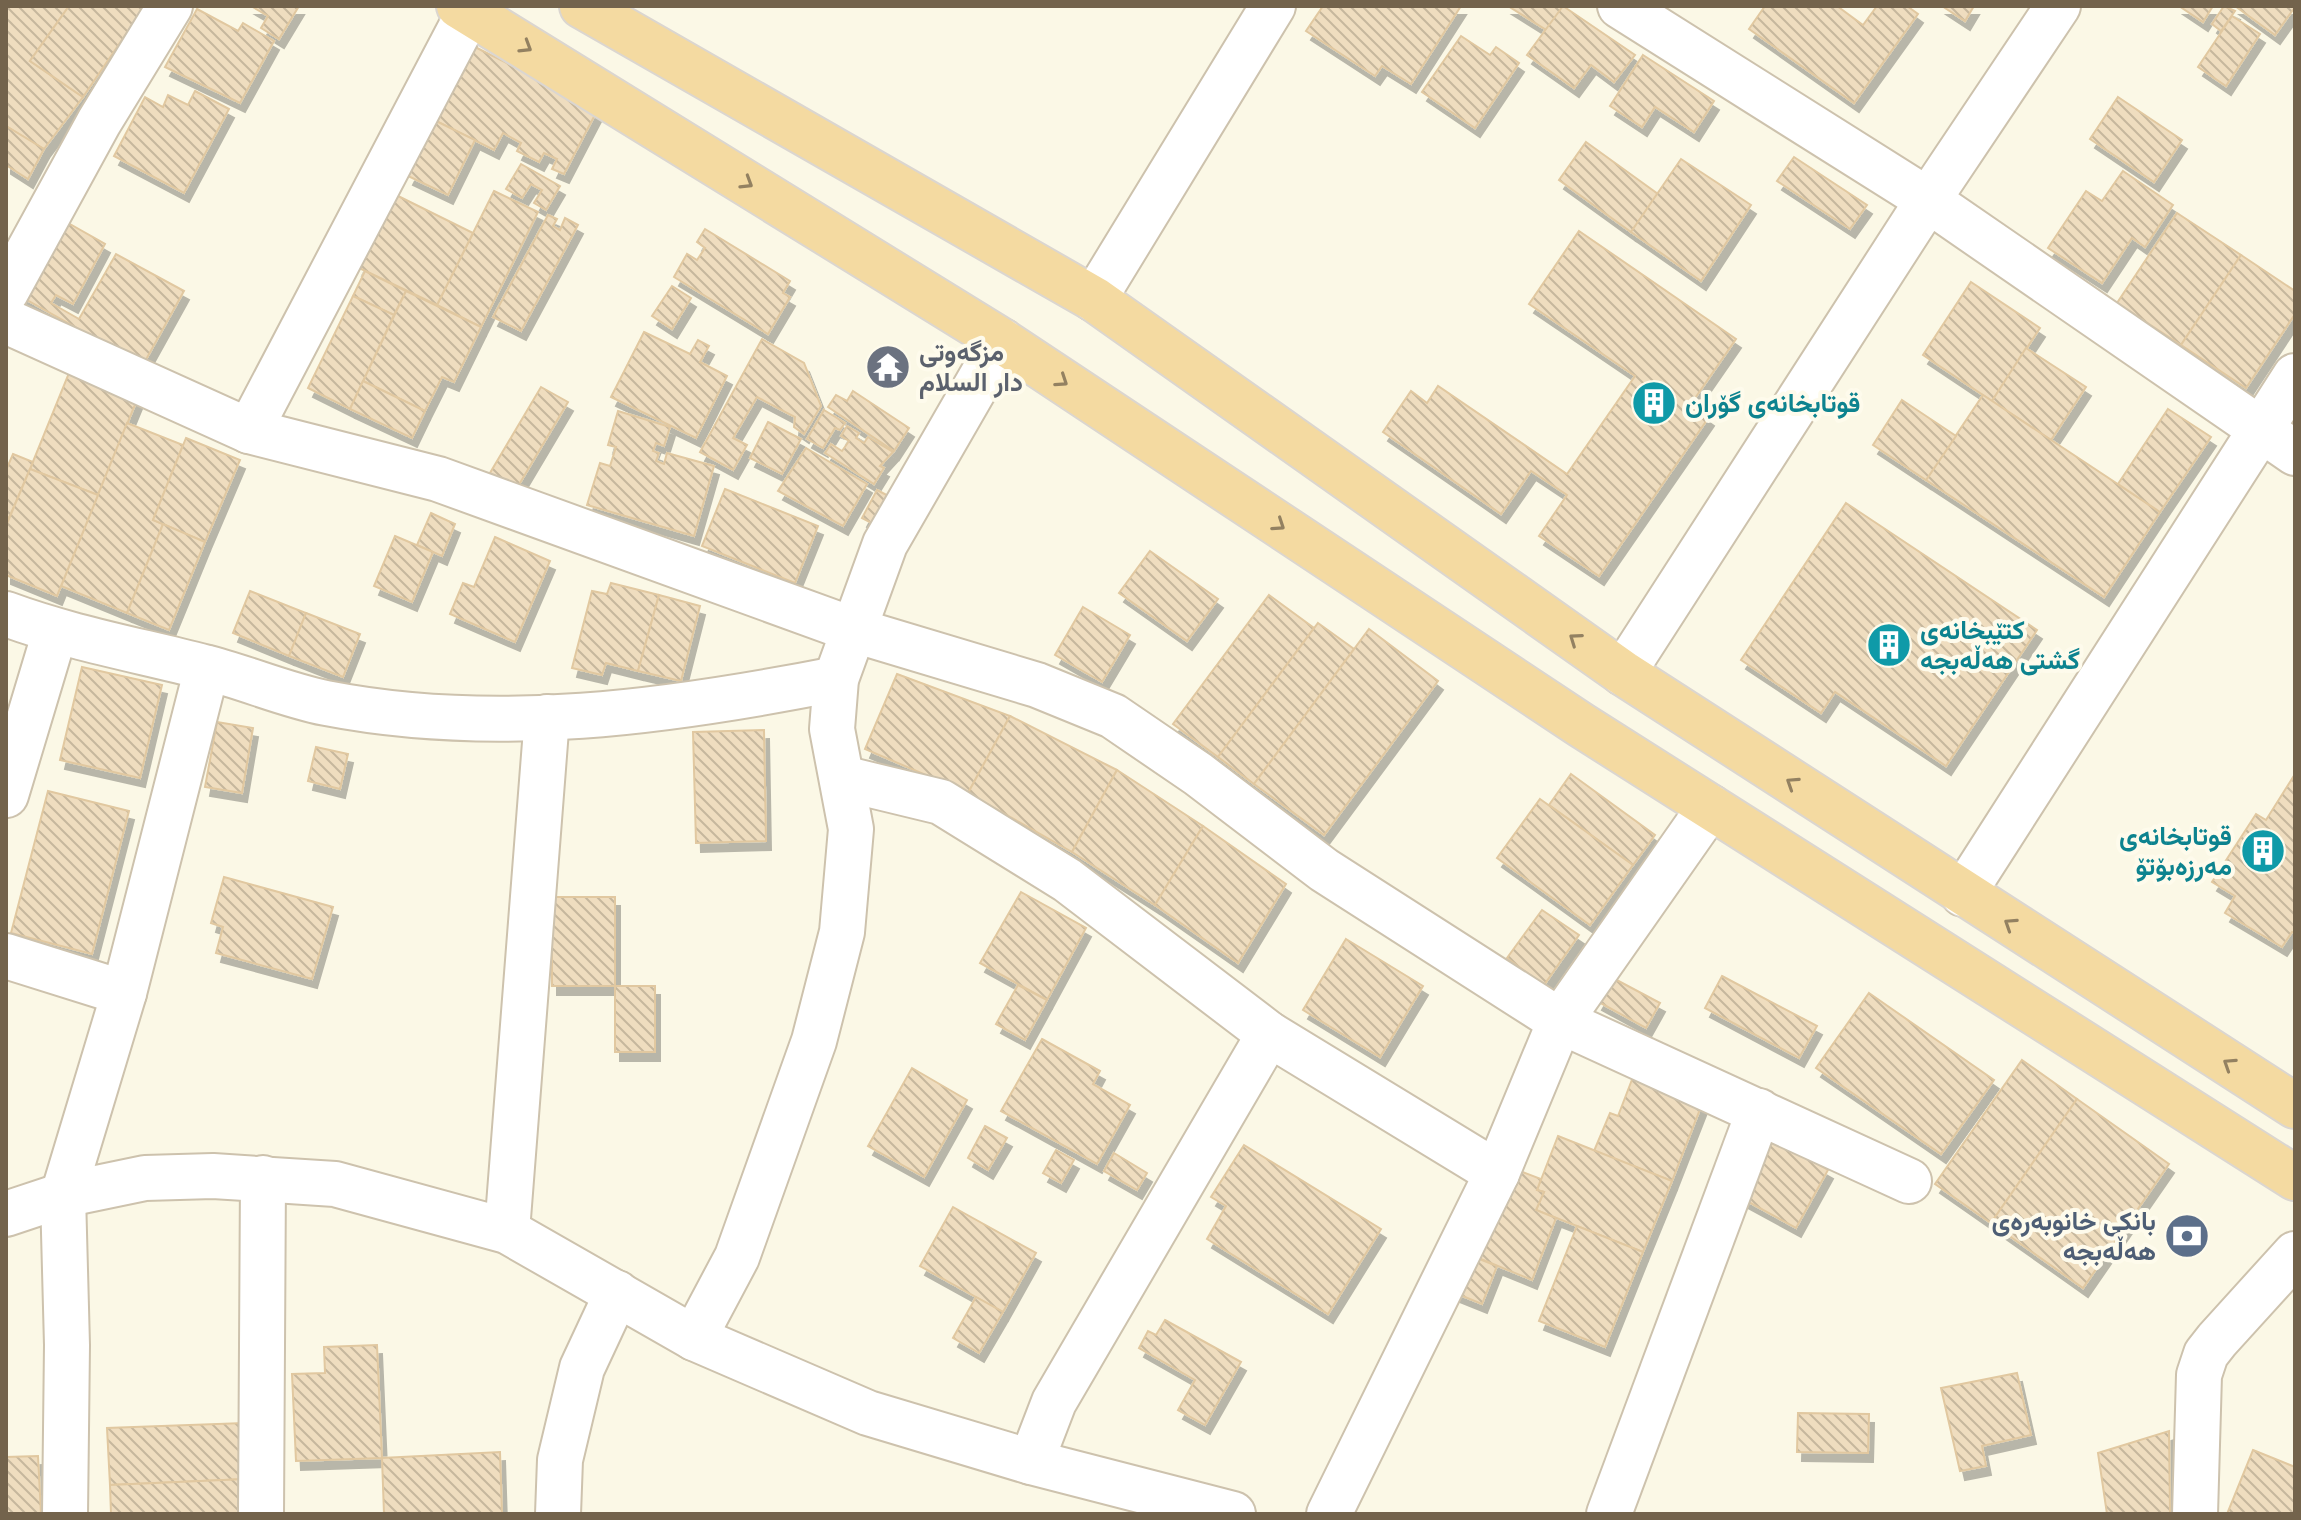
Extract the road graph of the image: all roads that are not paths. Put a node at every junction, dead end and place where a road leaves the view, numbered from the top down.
1 (170, 6) edge
2 (582, 6) edge
3 (1273, 6) edge
4 (1620, 6) edge
5 (2058, 6) edge
6 (464, 9) edge
7 (1928, 200) junction
8 (6, 292) edge
9 (1094, 299) junction
10 (6, 321) edge
11 (1002, 341) junction
12 (2295, 376) edge
13 (249, 431) junction
14 (2278, 442) edge
15 (6, 614) edge
16 (854, 630) junction
17 (55, 632) junction
18 (207, 668) junction
19 (1623, 673) junction
20 (836, 679) junction
21 (547, 717) junction
22 (842, 778) junction
23 (6, 795) edge
24 (1710, 807) junction
25 (1963, 894) junction
26 (6, 956) edge
27 (124, 993) junction
28 (1560, 1021) junction
29 (1269, 1034) junction
30 (2295, 1106) edge
31 (1759, 1111) junction
32 (1497, 1173) junction
33 (263, 1178) junction
34 (2295, 1178) edge
35 (1909, 1181) dead end
36 (63, 1195) junction
37 (6, 1214) edge
38 (507, 1231) junction
39 (2295, 1254) edge
40 (617, 1293) junction
41 (694, 1338) junction
42 (1031, 1462) junction
43 (65, 1514) edge
44 (261, 1514) edge
45 (558, 1514) edge
46 (1233, 1514) edge
47 (1329, 1514) edge
48 (1609, 1514) edge
49 (2195, 1514) edge

1 - 8 street
2 - 9 highway
3 - 9 street
4 - 7 street
5 - 7 street
6 -> 11 highway
6 - 13 street
7 - 14 street
7 - 19 street
19 -> 9 highway
10 - 13 street
11 - 16 street
11 -> 24 highway
12 - 14 street
13 - 16 street
14 - 25 street
15 - 17 street
16 - 20 street
16 - 28 street
17 - 18 street
17 - 23 street
18 - 21 street
18 - 27 street
25 -> 19 highway
20 - 21 street
20 - 22 street
21 - 38 street
22 - 29 street
22 - 41 street
24 - 28 street
24 - 34 highway
30 -> 25 highway
26 - 27 street
27 - 36 street
28 - 31 street
28 - 32 street
29 - 32 street
29 - 42 street
31 - 35 street
31 - 48 street
32 - 47 street
33 - 36 street
33 - 38 street
33 - 44 street
36 - 37 street
36 - 43 street
38 - 40 street
39 - 49 street
40 - 41 street
40 - 45 street
41 - 42 street
42 - 46 street

